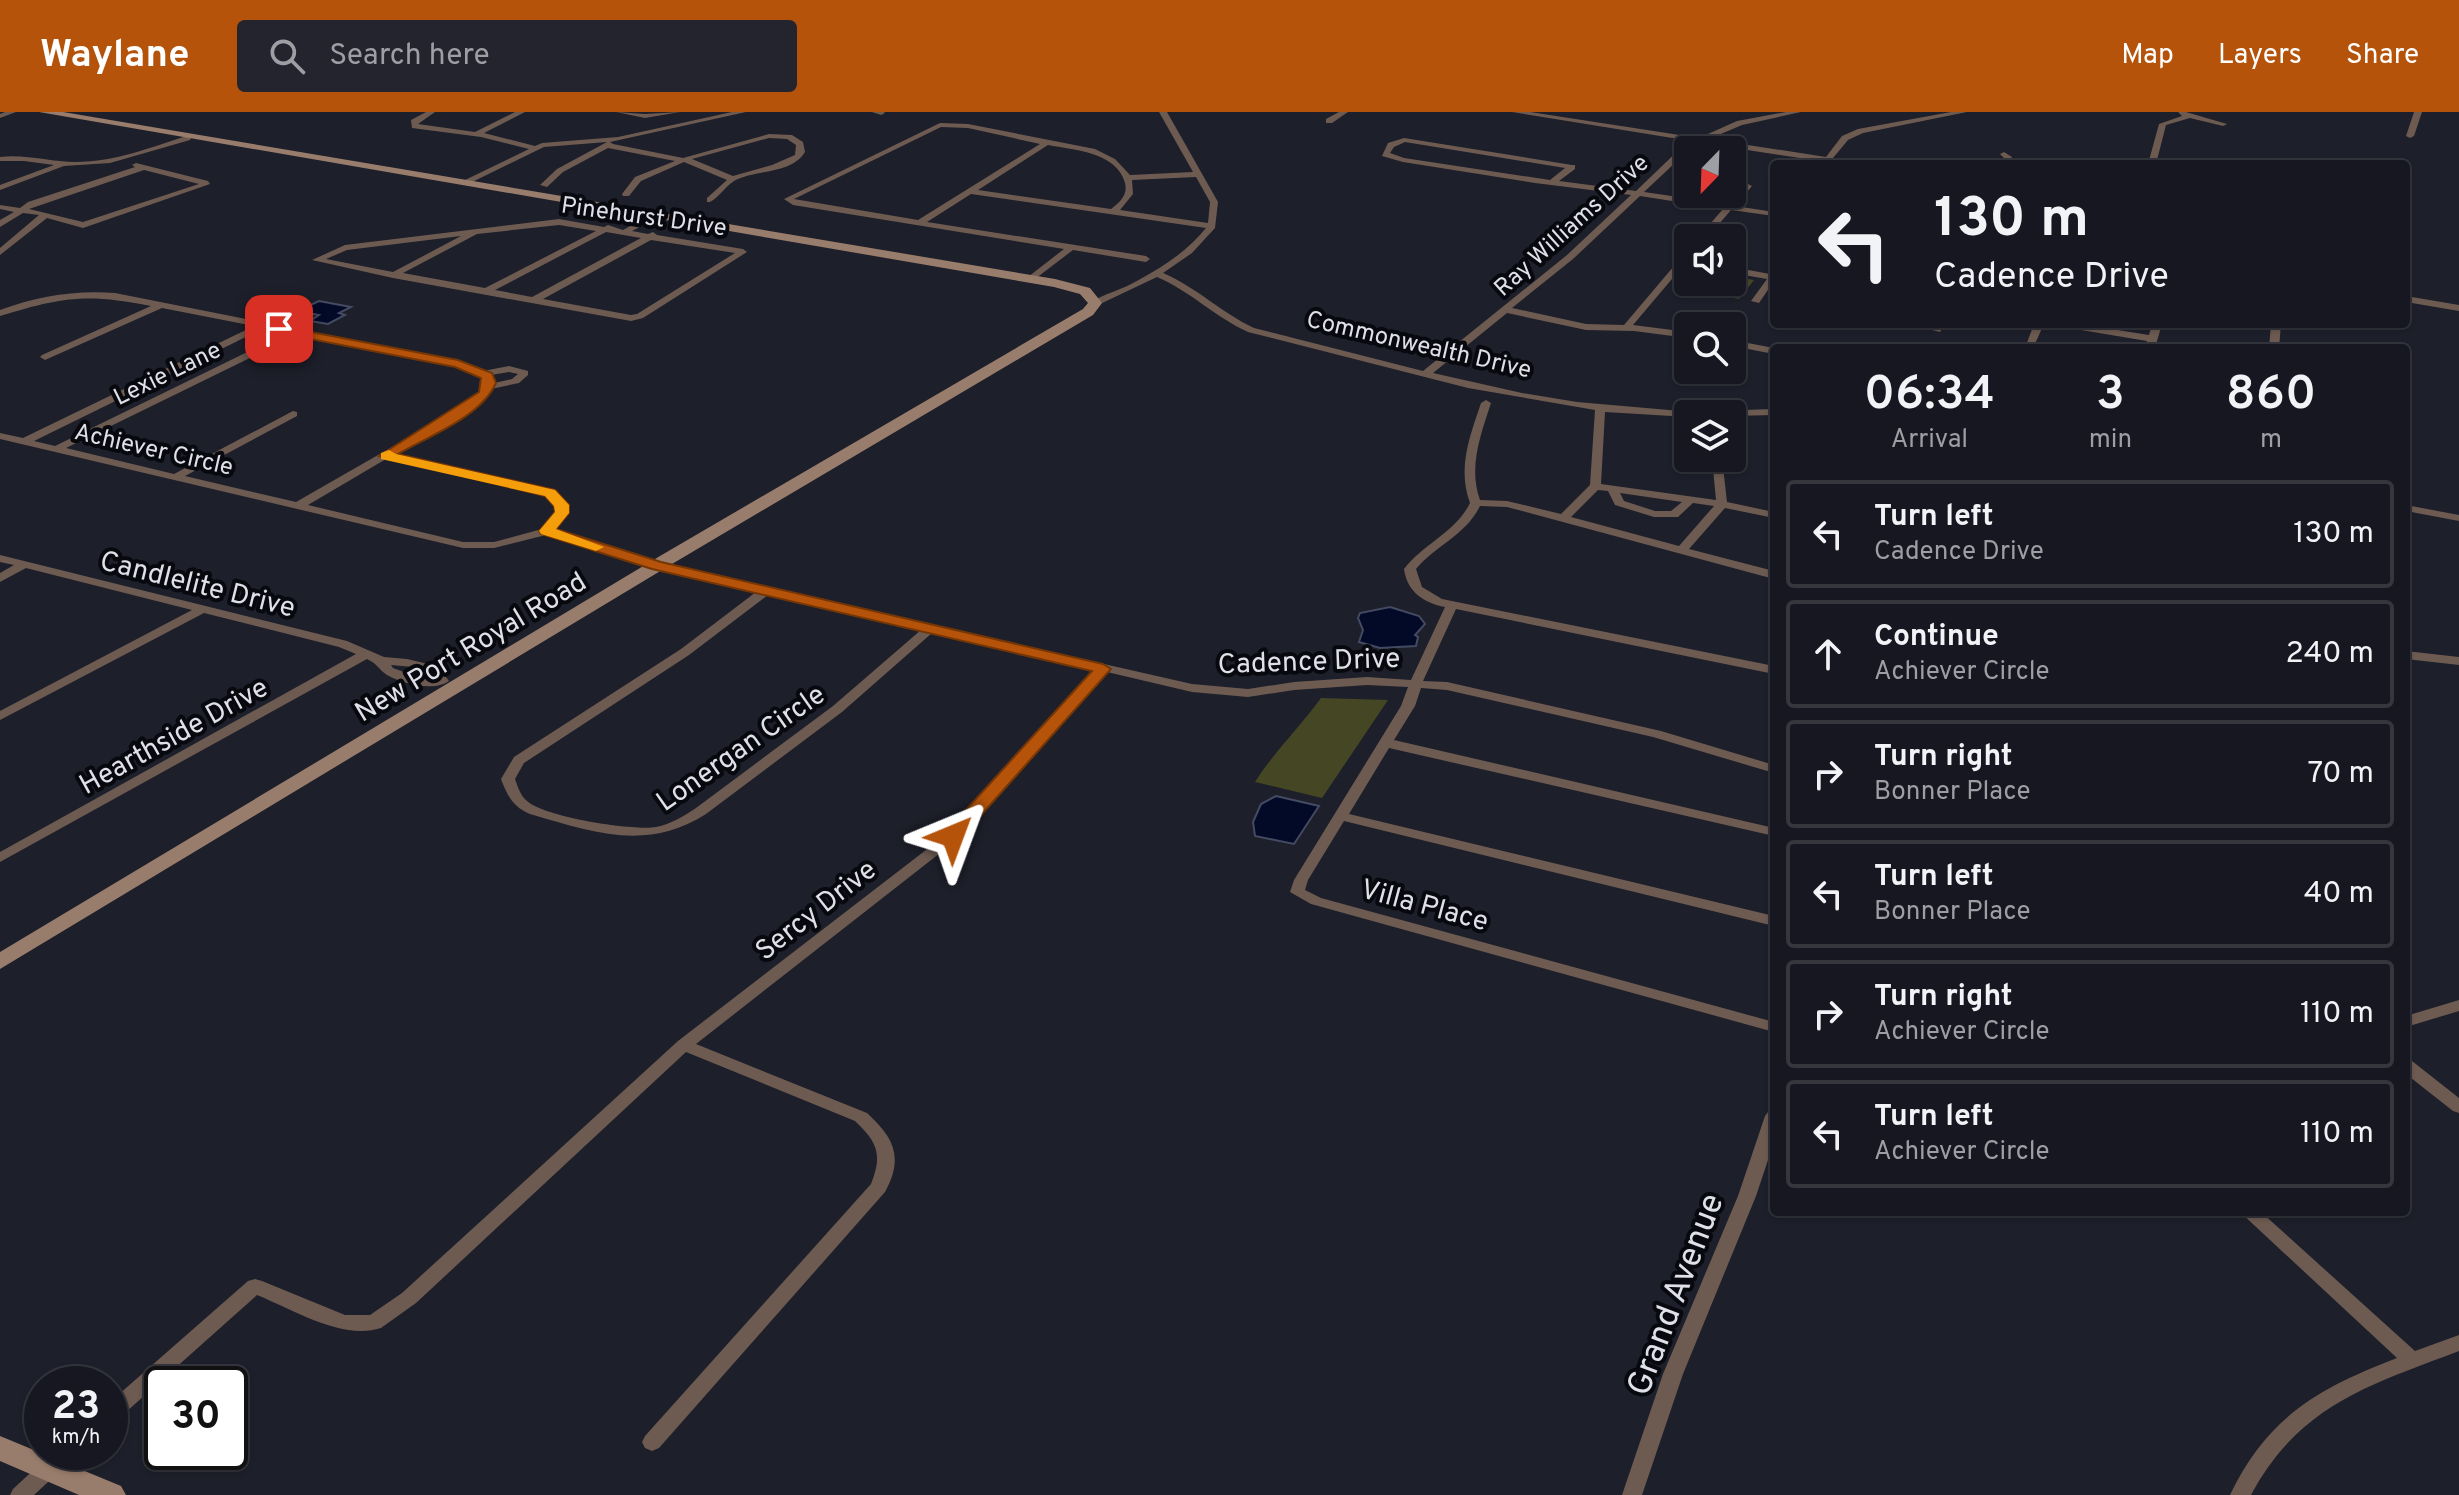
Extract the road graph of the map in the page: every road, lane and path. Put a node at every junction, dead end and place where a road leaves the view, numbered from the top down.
1 (12, 112) edge
2 (44, 112) edge
3 (431, 112) edge
4 (521, 112) edge
5 (620, 112) edge
6 (676, 112) edge
7 (742, 112) edge
8 (1163, 112) edge
9 (1344, 112) edge
10 (1516, 112) edge
11 (1797, 112) edge
12 (1963, 112) edge
13 (2177, 112) edge
14 (2418, 112) edge
15 (721, 114) edge
16 (0, 116) edge
17 (2188, 116) junction
18 (1329, 121) dead end
19 (2223, 124) dead end
20 (477, 134) junction
21 (171, 135) junction
22 (1678, 136) edge
23 (1706, 136) edge
24 (2410, 136) dead end
25 (187, 138) junction
26 (608, 143) junction
27 (1047, 143) junction
28 (1746, 147) edge
29 (535, 148) junction
30 (2004, 154) dead end
31 (109, 158) junction
32 (0, 159) edge
33 (682, 160) junction
34 (1828, 160) joint
35 (2007, 160) edge
36 (2153, 160) edge
37 (1674, 161) edge
38 (65, 165) junction
39 (144, 167) junction
40 (1198, 174) junction
41 (1127, 178) junction
42 (732, 179) junction
43 (1552, 182) junction
44 (466, 183) junction
45 (544, 185) dead end
46 (1748, 186) dead end
47 (0, 188) edge
48 (1746, 188) edge
49 (970, 191) junction
50 (1638, 193) junction
51 (626, 194) dead end
52 (1674, 198) edge
53 (710, 200) dead end
54 (0, 207) edge
55 (1729, 208) edge
56 (1736, 208) edge
57 (19, 209) junction
58 (1111, 213) junction
59 (1770, 213) edge
60 (46, 214) junction
61 (660, 217) junction
62 (919, 223) junction
63 (0, 224) edge
64 (1715, 224) edge
65 (1212, 226) junction
66 (608, 228) junction
67 (477, 230) junction
68 (625, 231) junction
69 (638, 233) junction
70 (653, 235) junction
71 (1072, 247) junction
72 (0, 252) edge
73 (1146, 259) dead end
74 (1746, 272) edge
75 (1155, 273) junction
76 (1674, 273) edge
77 (393, 275) junction
78 (1770, 275) edge
79 (1031, 279) junction
80 (1770, 282) edge
81 (485, 292) junction
82 (2410, 300) edge
83 (532, 301) junction
84 (1756, 301) dead end
85 (1095, 303) junction
86 (161, 305) junction
87 (2459, 308) edge
88 (1507, 310) junction
89 (0, 313) edge
90 (262, 326) junction
91 (1626, 328) junction
92 (2081, 328) edge
93 (295, 332) junction
94 (1674, 333) edge
95 (2152, 344) edge
96 (1746, 346) edge
97 (1770, 350) edge
98 (45, 357) dead end
99 (1453, 359) junction
100 (1388, 364) junction
101 (1427, 373) junction
102 (483, 374) junction
103 (1460, 374) dead end
104 (1479, 386) junction
105 (488, 387) junction
106 (1486, 403) dead end
107 (1600, 411) junction
108 (1770, 412) edge
109 (1746, 413) edge
110 (293, 414) dead end
111 (1674, 414) edge
112 (0, 436) edge
113 (24, 442) junction
114 (57, 449) junction
115 (386, 456) junction
116 (1719, 472) edge
117 (176, 477) junction
118 (1595, 486) junction
119 (1613, 490) junction
120 (1690, 500) junction
121 (1476, 503) junction
122 (1722, 504) junction
123 (298, 506) junction
124 (2410, 509) edge
125 (1770, 514) edge
126 (1563, 518) junction
127 (2459, 518) edge
128 (546, 531) junction
129 (1682, 550) junction
130 (0, 558) edge
131 (24, 564) junction
132 (657, 566) junction
133 (1770, 574) edge
134 (0, 578) edge
135 (765, 591) junction
136 (1452, 605) junction
137 (202, 609) junction
138 (929, 629) junction
139 (368, 653) junction
140 (2410, 655) edge
141 (2459, 661) edge
142 (1103, 669) junction
143 (1770, 669) edge
144 (1418, 683) junction
145 (450, 684) junction
146 (0, 716) edge
147 (1387, 743) junction
148 (1770, 768) edge
149 (1341, 816) junction
150 (1770, 831) edge
151 (0, 858) edge
152 (1770, 920) edge
153 (0, 962) edge
154 (2459, 1005) edge
155 (2410, 1021) edge
156 (1770, 1026) edge
157 (684, 1045) junction
158 (2410, 1068) edge
159 (2459, 1107) edge
160 (1770, 1128) edge
161 (2253, 1216) edge
162 (2459, 1343) edge
163 (2413, 1361) junction
164 (128, 1398) edge
165 (652, 1442) dead end
166 (0, 1448) edge
167 (24, 1453) edge
168 (47, 1470) edge
169 (73, 1470) edge
170 (20, 1495) edge
171 (111, 1495) edge
172 (1632, 1495) edge
173 (2240, 1495) edge

1 - 16 street
2 - 21 main road
3 - 20 street
4 - 20 street
5 - 6 street
7 - 15 street
8 - 40 street
9 - 18 street
10 - 22 street
11 - 23 street, Ray Williams Drive
12 - 34 street
13 - 17 street
14 - 24 street
15 - 26 street
17 - 19 street
17 - 36 street
20 - 29 street
21 - 25 main road
21 - 31 street
25 - 31 street
25 - 44 main road
26 - 29 street
26 - 33 street
26 - 45 street
27 - 41 street
27 - 49 street
27 - 62 street
28 - 34 street
29 - 44 street
30 - 35 street
31 - 38 street
31 - 39 street
32 - 38 street
33 - 42 street
33 - 42 street
33 - 51 street
37 - 50 street, Ray Williams Drive
38 - 47 street
39 - 57 street
39 - 60 street
40 - 41 street
40 - 65 street
41 - 58 street
42 - 53 street
43 - 43 street
43 - 50 street
44 - 61 main road
46 - 48 street
49 - 58 street
49 - 62 street
50 - 52 street
50 - 88 street, Ray Williams Drive
54 - 57 street
55 - 64 street
56 - 59 street
57 - 60 street
57 - 63 street
58 - 65 street
60 - 72 street
61 - 68 street
61 - 69 street
61 - 79 main road
62 - 71 street
65 - 75 street
66 - 67 street, Pinehurst Drive
66 - 68 street, Pinehurst Drive
66 - 81 street
67 - 77 street
67 - 77 street, Pinehurst Drive
68 - 69 street, Pinehurst Drive
69 - 70 street, Pinehurst Drive
70 - 83 street
70 - 83 street, Pinehurst Drive
71 - 73 street
71 - 79 street
74 - 78 street
75 - 85 street
75 - 100 street, Commonwealth Drive
76 - 91 street
77 - 81 street, Pinehurst Drive
79 - 85 main road
80 - 84 street
81 - 83 street, Pinehurst Drive
82 - 87 street
85 - 132 main road, New Port Royal Road
86 - 89 street
86 - 90 street
86 - 98 street
88 - 91 street
88 - 99 street, Ray Williams Drive
90 - 93 street
90 - 113 street, Lexie Lane
91 - 94 street
92 - 95 street
93 - 102 street
93 - 114 street, Lexie Lane
96 - 97 street
99 - 100 street
99 - 101 street, Ray Williams Drive
100 - 101 street, Commonwealth Drive
101 - 104 street, Commonwealth Drive
102 - 105 street
102 - 105 street
103 - 104 street
104 - 107 street, Commonwealth Drive
105 - 115 street
106 - 121 street
107 - 111 street, Commonwealth Drive
107 - 118 street
108 - 109 street
110 - 117 street
112 - 113 street, Achiever Circle
113 - 114 street, Achiever Circle
114 - 117 street, Achiever Circle
115 - 123 street
115 - 128 street
116 - 122 street
117 - 123 street, Achiever Circle
118 - 119 street
118 - 126 street
119 - 120 street
119 - 120 street
120 - 122 street
121 - 126 street
121 - 136 street
122 - 125 street
122 - 129 street
123 - 128 street, Achiever Circle
124 - 127 street
126 - 129 street
128 - 132 street
129 - 133 street
130 - 131 street, Candlelite Drive
131 - 134 street
131 - 137 street, Candlelite Drive
132 - 135 street, Cadence Drive
132 - 145 main road, New Port Royal Road
135 - 138 street, Cadence Drive
135 - 138 street, Lonergan Circle
136 - 143 street
136 - 144 street, Villa Place
137 - 139 street, Candlelite Drive
137 - 146 street
138 - 142 street, Cadence Drive
139 - 145 street, Candlelite Drive
139 - 151 street, Hearthside Drive
140 - 141 street
142 - 144 street, Cadence Drive
142 - 157 street, Sercy Drive
144 - 147 street, Villa Place
144 - 148 street, Cadence Drive
145 - 153 main road, New Port Royal Road
147 - 149 street, Villa Place
147 - 150 street
149 - 152 street
149 - 156 street, Villa Place
154 - 155 street
157 - 164 street, Sercy Drive
157 - 165 street
158 - 159 street
160 - 172 street, Grand Avenue
161 - 163 street
162 - 163 street
163 - 173 street
166 - 167 main road
168 - 170 street
169 - 171 main road

